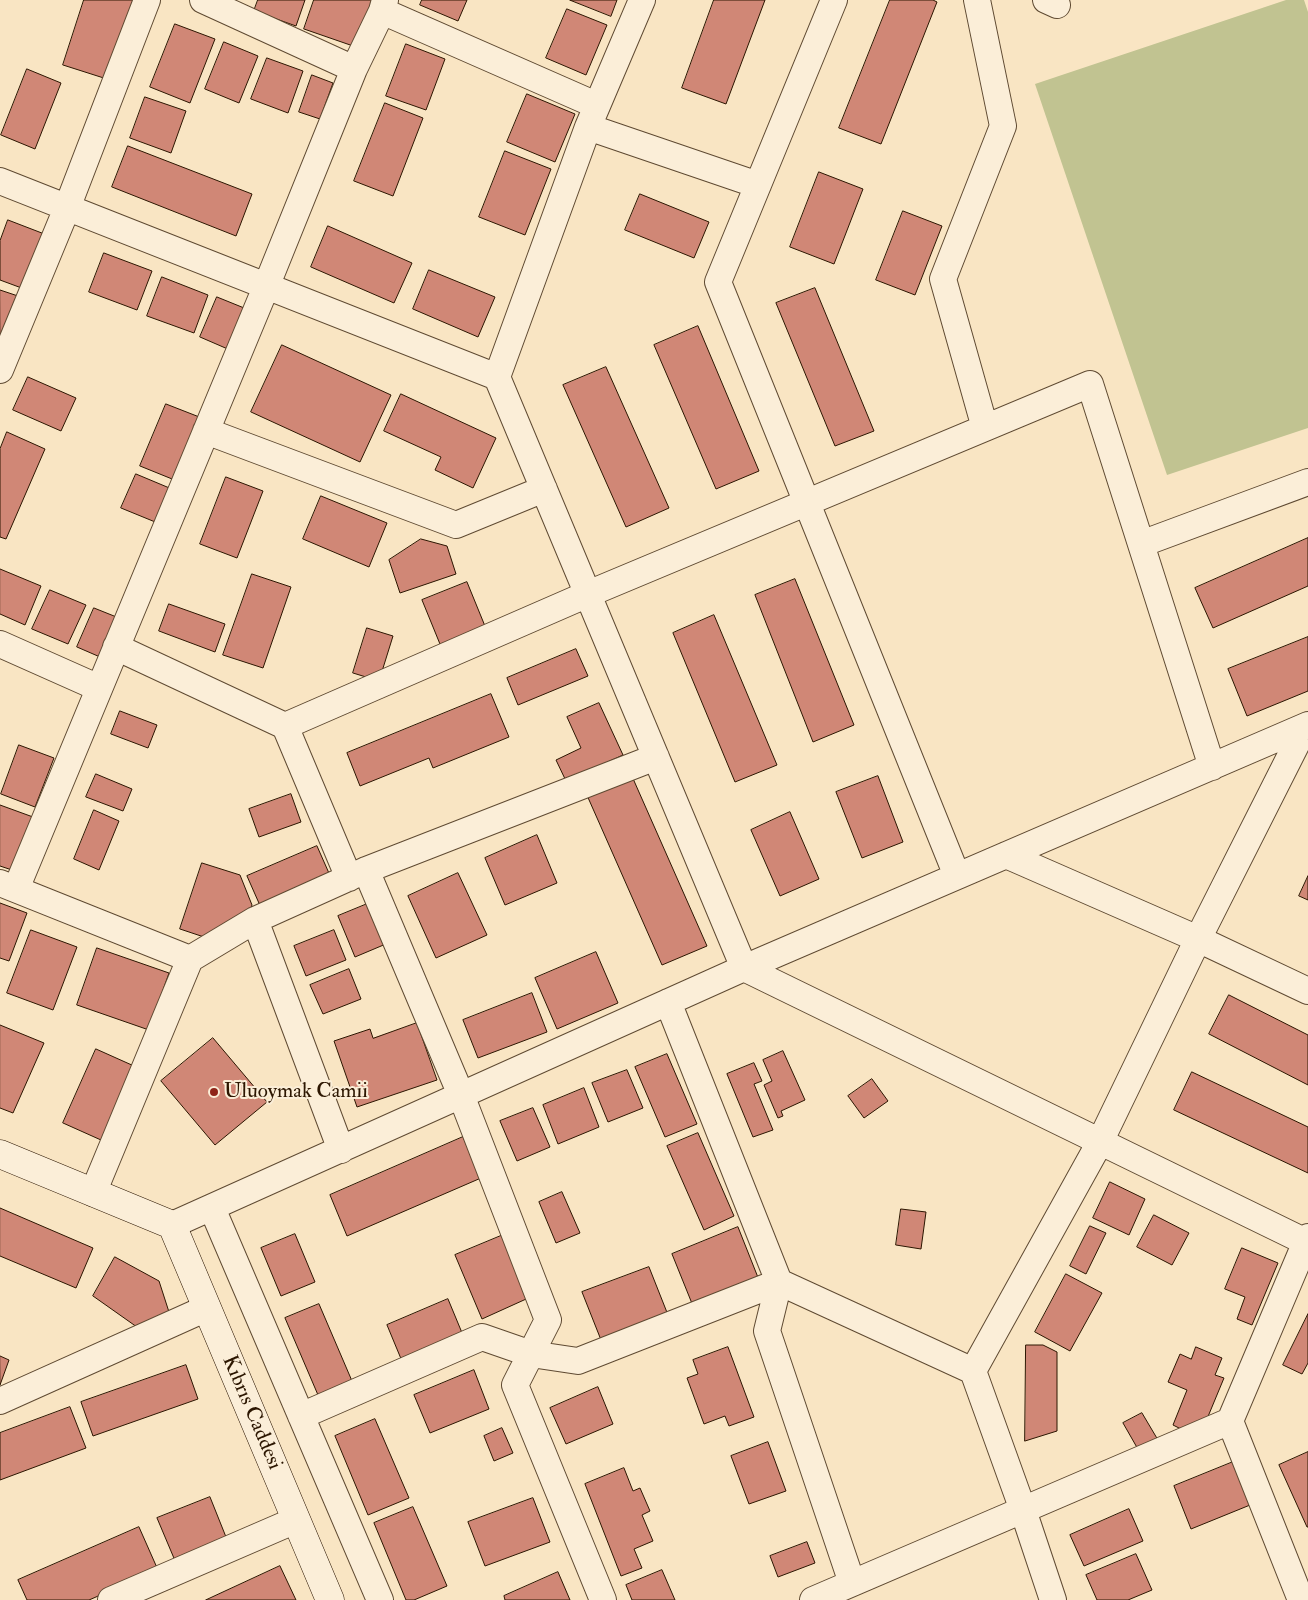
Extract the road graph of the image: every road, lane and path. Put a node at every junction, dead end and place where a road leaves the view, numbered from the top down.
1 (148, 0) edge
2 (203, 0) edge
3 (642, 0) edge
4 (834, 0) edge
5 (977, 0) edge
6 (383, 6) edge
7 (354, 69) junction
8 (592, 116) junction
9 (0, 181) edge
10 (758, 186) junction
11 (67, 208) junction
12 (266, 287) junction
13 (0, 370) edge
14 (497, 377) junction
15 (985, 428) junction
16 (206, 431) junction
17 (1308, 482) edge
18 (544, 489) junction
19 (806, 502) junction
20 (1141, 544) junction
21 (588, 594) junction
22 (0, 644) edge
23 (116, 648) junction
24 (99, 688) junction
25 (285, 726) junction
26 (1307, 726) edge
27 (656, 757) junction
28 (1212, 767) junction
29 (1006, 856) junction
30 (358, 874) junction
31 (957, 876) junction
32 (8, 886) edge
33 (255, 920) junction
34 (1198, 939) junction
35 (190, 959) junction
36 (744, 968) junction
37 (1308, 991) edge
38 (668, 1002) junction
39 (461, 1095) junction
40 (1100, 1142) junction
41 (341, 1150) junction
42 (0, 1154) edge
43 (93, 1193) junction
44 (212, 1208) junction
45 (172, 1225) junction
46 (1307, 1241) edge
47 (779, 1282) junction
48 (207, 1308) junction
49 (531, 1354) junction
50 (973, 1371) junction
51 (0, 1401) edge
52 (301, 1416) junction
53 (1230, 1421) junction
54 (1022, 1510) junction
55 (296, 1520) junction
56 (852, 1583) junction
57 (111, 1600) edge
58 (330, 1600) edge
59 (380, 1600) edge
60 (603, 1600) edge
61 (813, 1600) edge
62 (1052, 1600) edge
63 (1301, 1600) edge

1 - 11 street
2 - 7 street
3 - 8 street
4 - 10 street
5 - 15 street
6 - 7 street
6 - 8 street
7 - 12 street
8 - 10 street
8 - 14 street
9 - 11 street
10 - 19 street
11 - 12 street
11 - 13 street
12 - 14 street
12 - 16 street
14 - 18 street
15 - 19 street
15 - 20 street
16 - 18 street
16 - 23 street
17 - 20 street
18 - 21 street
19 - 21 street
19 - 31 street
20 - 28 street
21 - 25 street
21 - 27 street
22 - 24 street
23 - 24 street
23 - 25 street
24 - 32 street
25 - 30 street
26 - 28 street
26 - 34 street
27 - 30 street
27 - 36 street
28 - 29 street
29 - 31 street
29 - 34 street
30 - 33 street
30 - 39 street
31 - 36 street
32 - 35 street
33 - 35 street
33 - 41 street
34 - 37 street
34 - 40 street
35 - 43 street
36 - 38 street
36 - 40 street
38 - 39 street
38 - 47 street
39 - 41 street
39 - 49 street
40 - 46 street
40 - 50 street
41 - 44 street
42 - 43 street
43 - 45 street
44 - 45 street
44 - 52 street
45 - 48 street, Kıbrıs Caddesi
46 - 53 street
47 - 49 street
47 - 50 street
47 - 56 street
48 - 51 street
48 - 55 street, Kıbrıs Caddesi
49 - 52 street
49 - 60 street
50 - 54 street
52 - 59 street
53 - 54 street
53 - 63 street
54 - 56 street
54 - 62 street
55 - 57 street
55 - 58 street, Kıbrıs Caddesi
56 - 61 street

